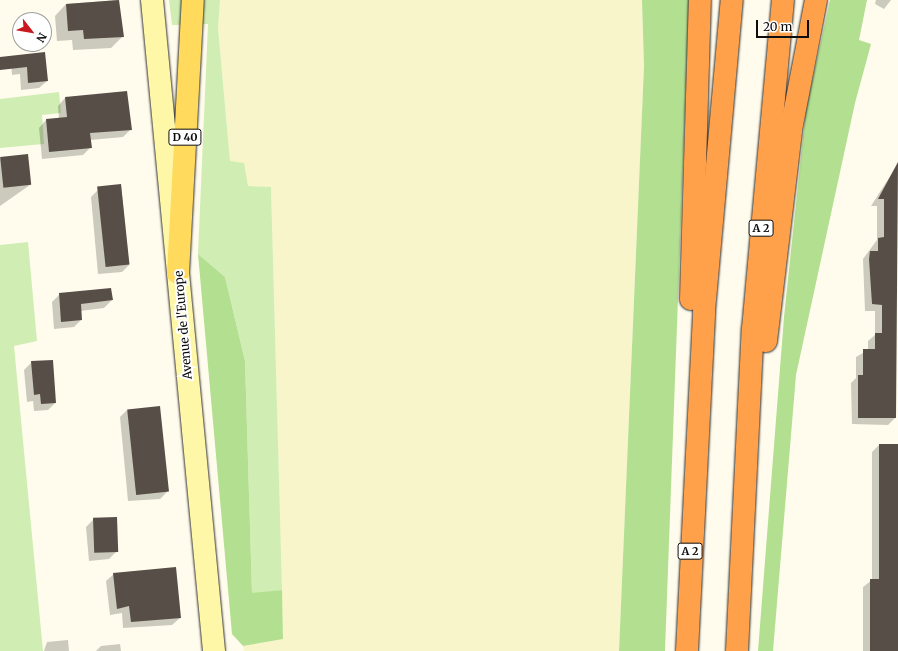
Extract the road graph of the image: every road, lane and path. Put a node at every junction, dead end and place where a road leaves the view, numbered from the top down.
1 (152, 0) edge
2 (192, 0) edge
3 (700, 0) edge
4 (732, 0) edge
5 (783, 0) edge
6 (816, 0) edge
7 (178, 273) junction
8 (695, 451) junction
9 (745, 456) junction
10 (214, 651) edge
11 (687, 651) edge
12 (737, 651) edge

1 - 7 main road, Avenue de l'Europe
2 - 7 main road, D 40
3 - 8 highway
4 - 8 highway, A 2
5 - 9 highway, A 2
6 - 9 highway
7 - 10 main road, Avenue de l'Europe
8 - 11 highway, A 2
9 - 12 highway, A 2

